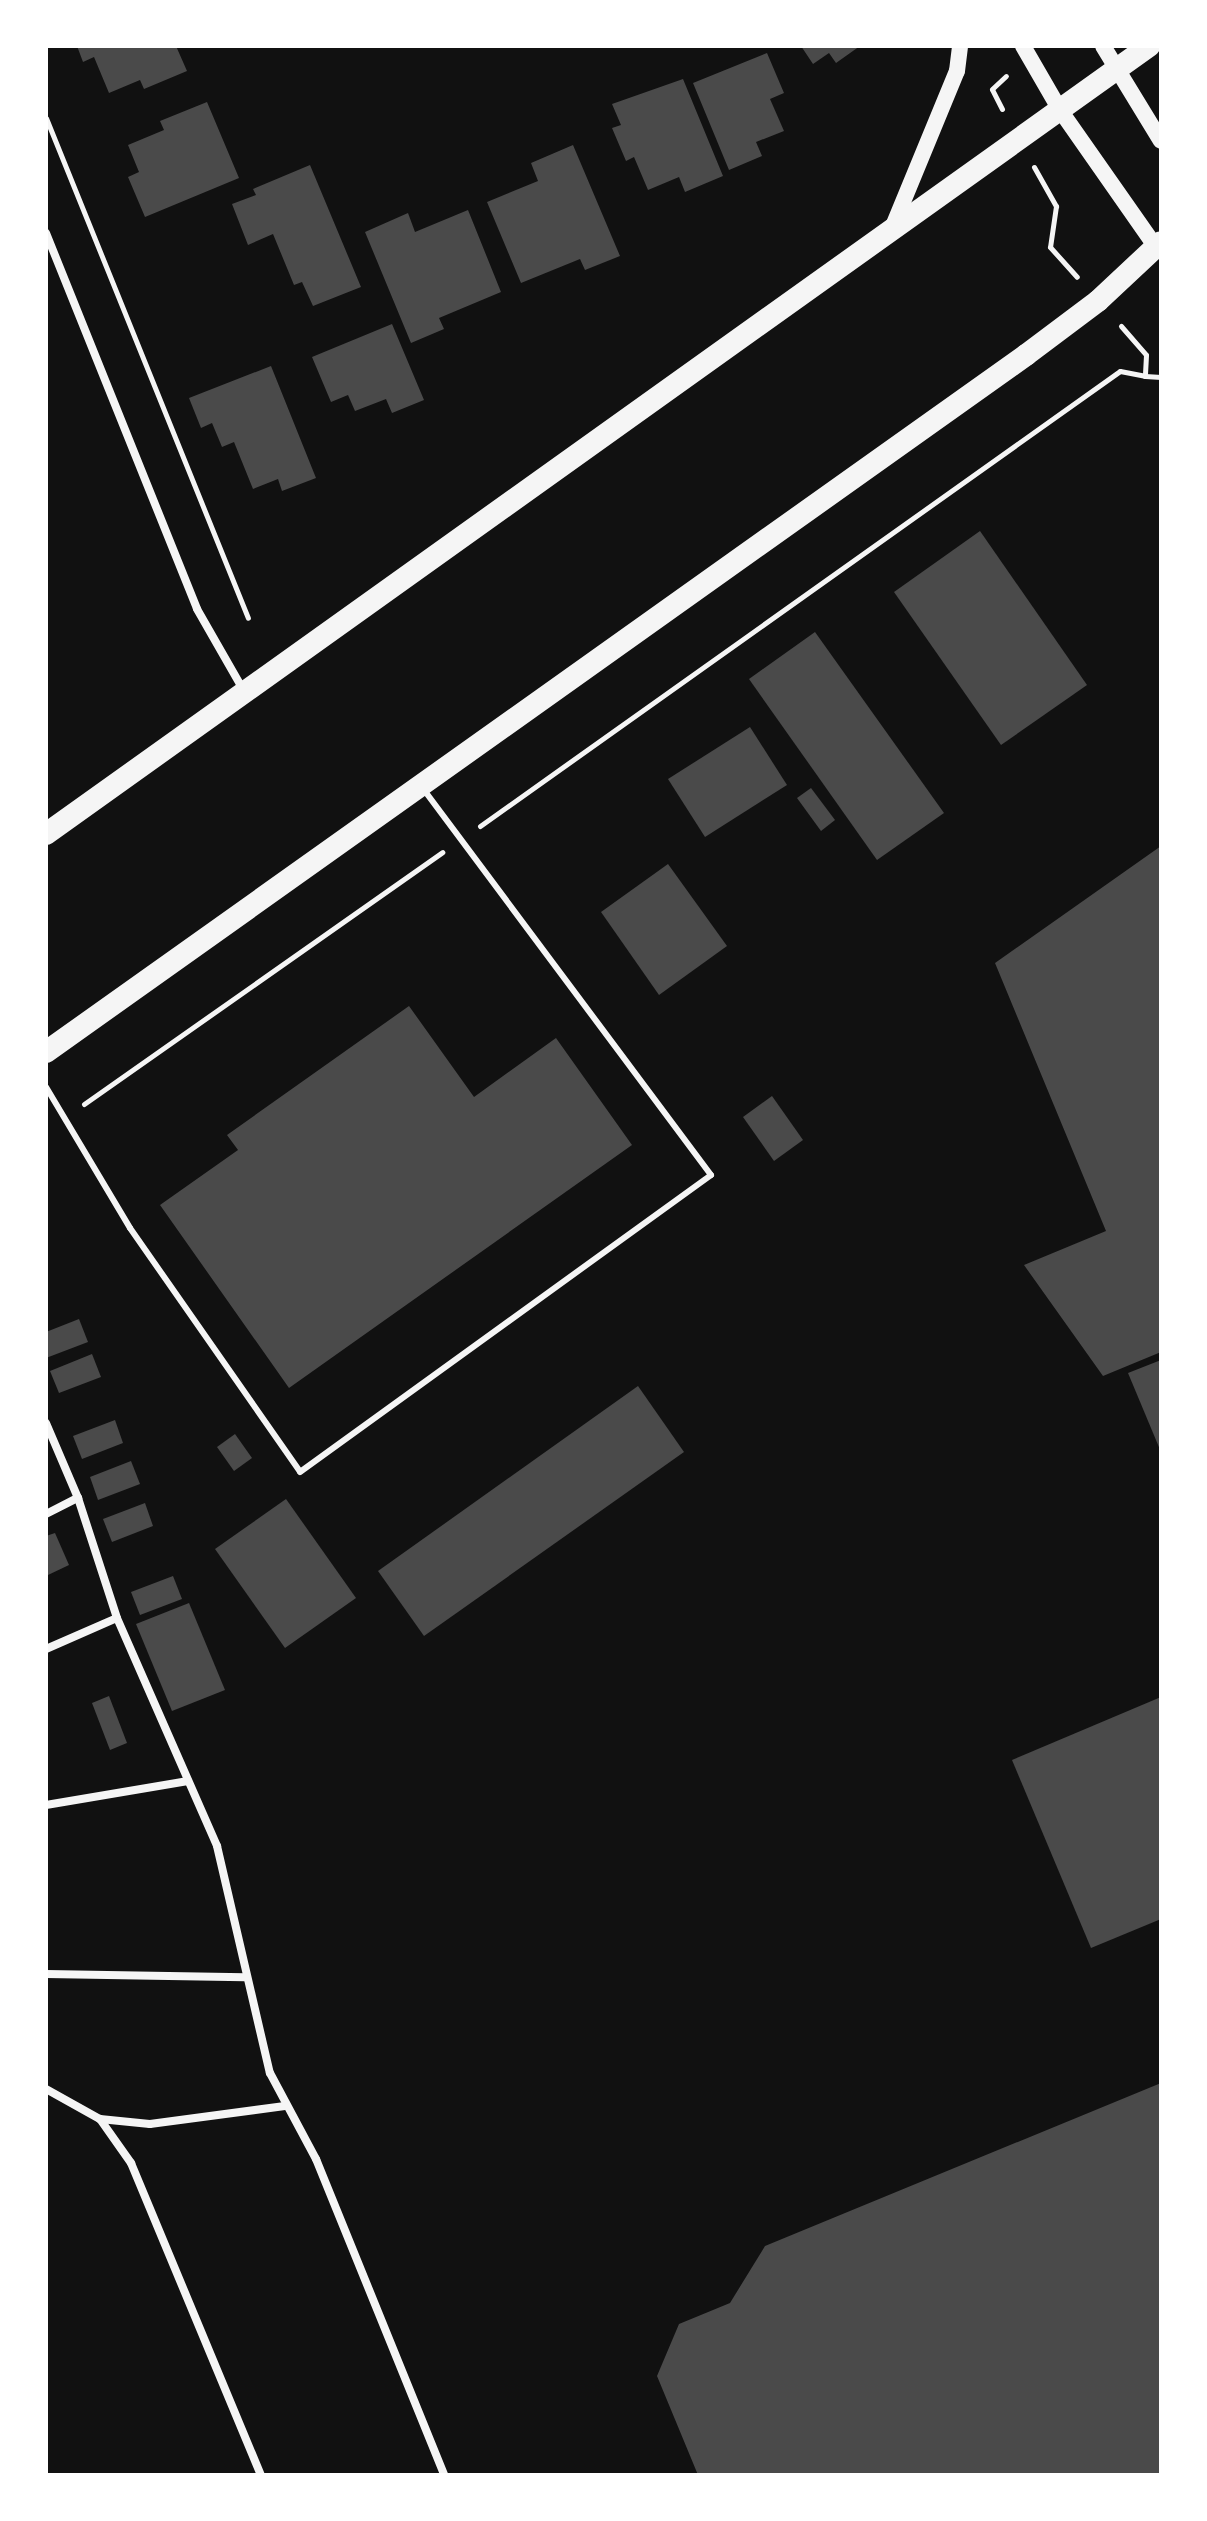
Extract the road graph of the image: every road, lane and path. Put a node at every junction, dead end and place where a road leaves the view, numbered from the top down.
1 (960, 46) edge
2 (1103, 46) edge
3 (1149, 46) edge
4 (1026, 51) edge
5 (1117, 69) junction
6 (1060, 110) junction
7 (46, 118) edge
8 (1019, 141) junction
9 (1161, 141) edge
10 (46, 233) edge
11 (889, 236) junction
12 (1159, 247) edge
13 (1098, 301) junction
14 (1145, 376) junction
15 (1161, 377) edge
16 (248, 618) dead end
17 (246, 693) junction
18 (421, 785) junction
19 (46, 834) edge
20 (460, 840) junction
21 (46, 1052) edge
22 (46, 1087) edge
23 (63, 1115) junction
24 (46, 1423) edge
25 (78, 1498) junction
26 (46, 1514) edge
27 (117, 1618) junction
28 (46, 1649) edge
29 (188, 1781) junction
30 (46, 1805) edge
31 (46, 1974) edge
32 (245, 1977) junction
33 (46, 2089) edge
34 (285, 2106) junction
35 (100, 2119) junction
36 (261, 2475) edge
37 (444, 2475) edge

1 - 11 main road
2 - 5 main road
3 - 5 highway
4 - 6 main road
4 - 8 path
5 - 6 highway
5 - 9 main road
6 - 8 highway
6 - 12 main road
7 - 16 path
8 - 11 highway
8 - 13 path
10 - 17 street
11 - 17 highway
12 - 13 highway
13 - 14 path
13 - 18 highway
14 - 15 path
14 - 20 path
17 - 19 highway
18 - 20 lane
18 - 21 highway
20 - 23 path
20 - 23 lane
22 - 23 lane
24 - 25 street
25 - 26 street
25 - 27 street
27 - 28 street
27 - 29 street
29 - 30 street
29 - 32 street
31 - 32 street
32 - 34 street
33 - 35 street
34 - 35 street
34 - 37 street
35 - 36 street

